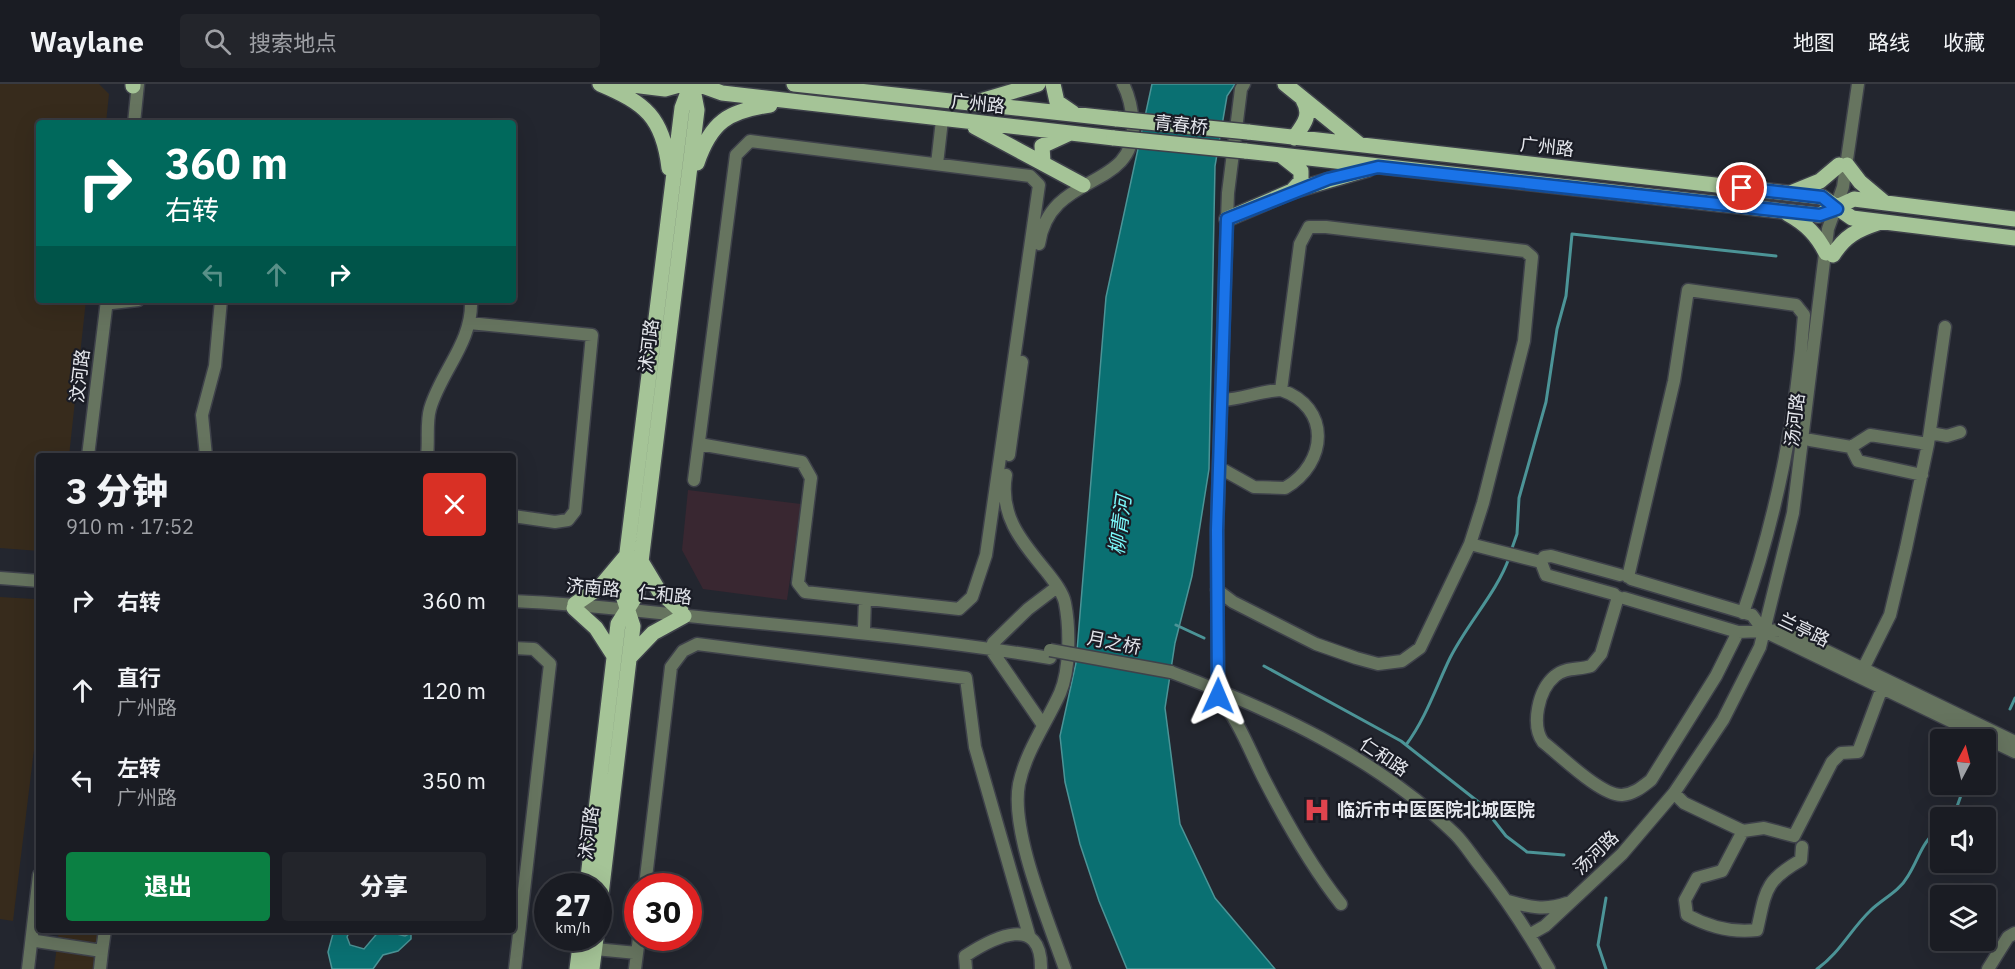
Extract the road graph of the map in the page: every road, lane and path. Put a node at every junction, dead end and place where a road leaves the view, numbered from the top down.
1 (136, 84) edge
2 (600, 84) edge
3 (624, 84) edge
4 (683, 84) edge
5 (691, 84) edge
6 (697, 84) edge
7 (796, 84) edge
8 (1038, 84) edge
9 (1053, 84) edge
10 (1123, 84) edge
11 (1244, 84) edge
12 (1285, 84) edge
13 (1850, 84) edge
14 (1858, 84) edge
15 (1303, 100) junction
16 (789, 102) junction
17 (969, 104) junction
18 (1075, 115) junction
19 (1117, 119) joint
20 (130, 120) edge
21 (134, 120) edge
22 (942, 120) junction
23 (967, 123) junction
24 (1248, 132) joint
25 (1070, 134) junction
26 (1114, 138) joint
27 (1294, 138) junction
28 (1362, 146) junction
29 (1280, 155) junction
30 (1043, 162) junction
31 (938, 164) junction
32 (1843, 165) junction
33 (1378, 167) junction
34 (1083, 185) junction
35 (1292, 191) junction
36 (679, 192) junction
37 (1788, 193) junction
38 (1885, 203) junction
39 (1837, 209) junction
40 (1782, 211) junction
41 (1227, 219) junction
42 (2015, 219) edge
43 (1883, 222) junction
44 (2015, 238) edge
45 (1830, 254) junction
46 (111, 303) edge
47 (111, 303) edge
48 (221, 303) edge
49 (471, 303) edge
50 (469, 323) junction
51 (1945, 327) dead end
52 (1281, 390) junction
53 (1222, 400) junction
54 (1960, 432) dead end
55 (1929, 439) junction
56 (1810, 440) junction
57 (699, 444) junction
58 (1851, 447) junction
59 (88, 453) edge
60 (95, 453) edge
61 (206, 453) edge
62 (427, 453) edge
63 (1220, 468) junction
64 (1922, 476) junction
65 (694, 480) dead end
66 (516, 516) edge
67 (1470, 544) junction
68 (634, 558) junction
69 (1541, 562) junction
70 (0, 571) edge
71 (36, 573) edge
72 (1626, 577) junction
73 (0, 578) edge
74 (36, 581) edge
75 (1057, 587) junction
76 (1217, 590) junction
77 (1619, 596) junction
78 (865, 599) junction
79 (516, 603) edge
80 (575, 606) junction
81 (627, 609) junction
82 (682, 613) junction
83 (1743, 613) junction
84 (864, 628) junction
85 (1763, 630) junction
86 (1737, 632) junction
87 (991, 645) junction
88 (516, 648) edge
89 (1050, 654) joint
90 (622, 657) junction
91 (1863, 669) junction
92 (1171, 676) joint
93 (1882, 688) junction
94 (1219, 693) junction
95 (1043, 725) junction
96 (2015, 742) edge
97 (2015, 752) edge
98 (1674, 793) junction
99 (1743, 831) junction
100 (1802, 847) dead end
101 (589, 873) edge
102 (602, 873) edge
103 (647, 873) edge
104 (36, 901) edge
105 (1508, 901) junction
106 (1570, 902) junction
107 (1341, 904) dead end
108 (37, 933) edge
109 (105, 933) edge
110 (2015, 933) edge
111 (1029, 935) junction
112 (1529, 935) junction
113 (36, 941) junction
114 (1057, 944) junction
115 (612, 947) edge
116 (1039, 950) junction
117 (102, 951) junction
118 (579, 951) edge
119 (595, 951) edge
120 (637, 953) joint
121 (28, 969) edge
122 (33, 969) edge
123 (100, 969) edge
124 (515, 969) edge
125 (577, 969) edge
126 (592, 969) edge
127 (635, 969) edge
128 (966, 969) edge
129 (1041, 969) edge
130 (1065, 969) edge
131 (1549, 969) edge
132 (1554, 969) edge
133 (1988, 969) edge

1 - 20 street
1 - 21 street
2 - 36 main road
3 - 4 main road
5 - 36 main road, 沭河路
6 - 16 main road, 广州路
7 - 17 main road, 广州路
8 - 17 main road
9 - 18 main road
10 - 34 street
11 - 41 street
12 - 15 main road
13 - 32 street, 汤河路
14 - 32 street, 汤河路
15 - 27 main road
15 - 28 main road
16 - 22 main road, 广州路
16 - 36 main road
17 - 18 main road, 广州路
18 - 19 main road, 广州路
19 - 24 main road, 青春桥, bridge
22 - 23 main road, 广州路
22 - 31 street
23 - 25 main road, 广州路
23 - 30 main road
24 - 27 main road, 广州路
25 - 26 main road, 广州路
25 - 30 main road
26 - 29 main road, 青春桥, bridge
27 - 28 main road, 广州路
28 - 37 main road, 广州路
29 - 33 main road
29 - 35 main road
30 - 34 main road
31 - 57 street
31 - 78 street
32 - 37 main road
32 - 38 main road
32 - 39 street, 汤河路
33 - 35 main road
33 - 40 main road
34 - 75 street
35 - 41 main road
36 - 68 main road, 沭河路
37 - 39 main road, 广州路
38 - 39 main road
38 - 42 main road
39 - 40 main road
39 - 43 main road, 广州路
39 - 45 street, 汤河路
40 - 45 main road
41 - 53 street
43 - 44 main road, 广州路
43 - 45 main road
45 - 56 street, 汤河路
45 - 85 street, 汤河路
46 - 59 street, 汶河路
47 - 60 street, 汶河路
48 - 61 street
49 - 50 street
50 - 62 street
50 - 66 street
51 - 55 street
52 - 53 street
52 - 63 street
52 - 67 street
53 - 63 street
54 - 55 street
55 - 58 street
55 - 64 street
56 - 58 street
56 - 85 street, 汤河路
57 - 65 street
57 - 78 street
58 - 64 street
63 - 76 street
64 - 91 street
67 - 69 street
67 - 76 street
68 - 80 main road
68 - 81 main road, 沭河路
68 - 82 main road
69 - 72 street
69 - 77 street
70 - 71 street
72 - 77 street
72 - 77 street
72 - 83 street
72 - 83 street
73 - 74 street
75 - 87 street
75 - 95 street
76 - 94 street
77 - 86 street
77 - 86 street
78 - 84 street
79 - 80 street, 济南路
80 - 81 street, 济南路
80 - 90 main road
81 - 82 street, 仁和路
81 - 90 main road, 沭河路
82 - 84 street, 仁和路
82 - 87 street, 仁和路
82 - 90 main road
83 - 85 street
84 - 87 street, 仁和路
85 - 86 street
85 - 91 street, 兰亭路
85 - 93 street, 兰亭路
85 - 98 street, 汤河路
87 - 89 street, 仁和路
87 - 95 street
88 - 124 street
89 - 92 street, 月之桥
90 - 101 main road, 沭河路
90 - 102 main road, 沭河路
91 - 96 street, 兰亭路
92 - 94 street, 仁和路
93 - 97 street, 兰亭路
93 - 99 street
94 - 105 street, 仁和路
94 - 107 street
94 - 112 street, 仁和路
95 - 114 street
98 - 99 street
98 - 106 street, 汤河路
99 - 100 street
103 - 111 street
104 - 121 street
105 - 106 street
105 - 112 street, 仁和路
106 - 112 street, 汤河路
108 - 113 street
109 - 117 street
110 - 133 street
111 - 116 street
111 - 128 street
112 - 131 street, 仁和路
112 - 132 street, 仁和路
113 - 117 street
113 - 122 street
114 - 116 street
114 - 130 street
115 - 120 street
116 - 129 street
117 - 123 street
118 - 125 main road
119 - 126 main road
120 - 127 street

